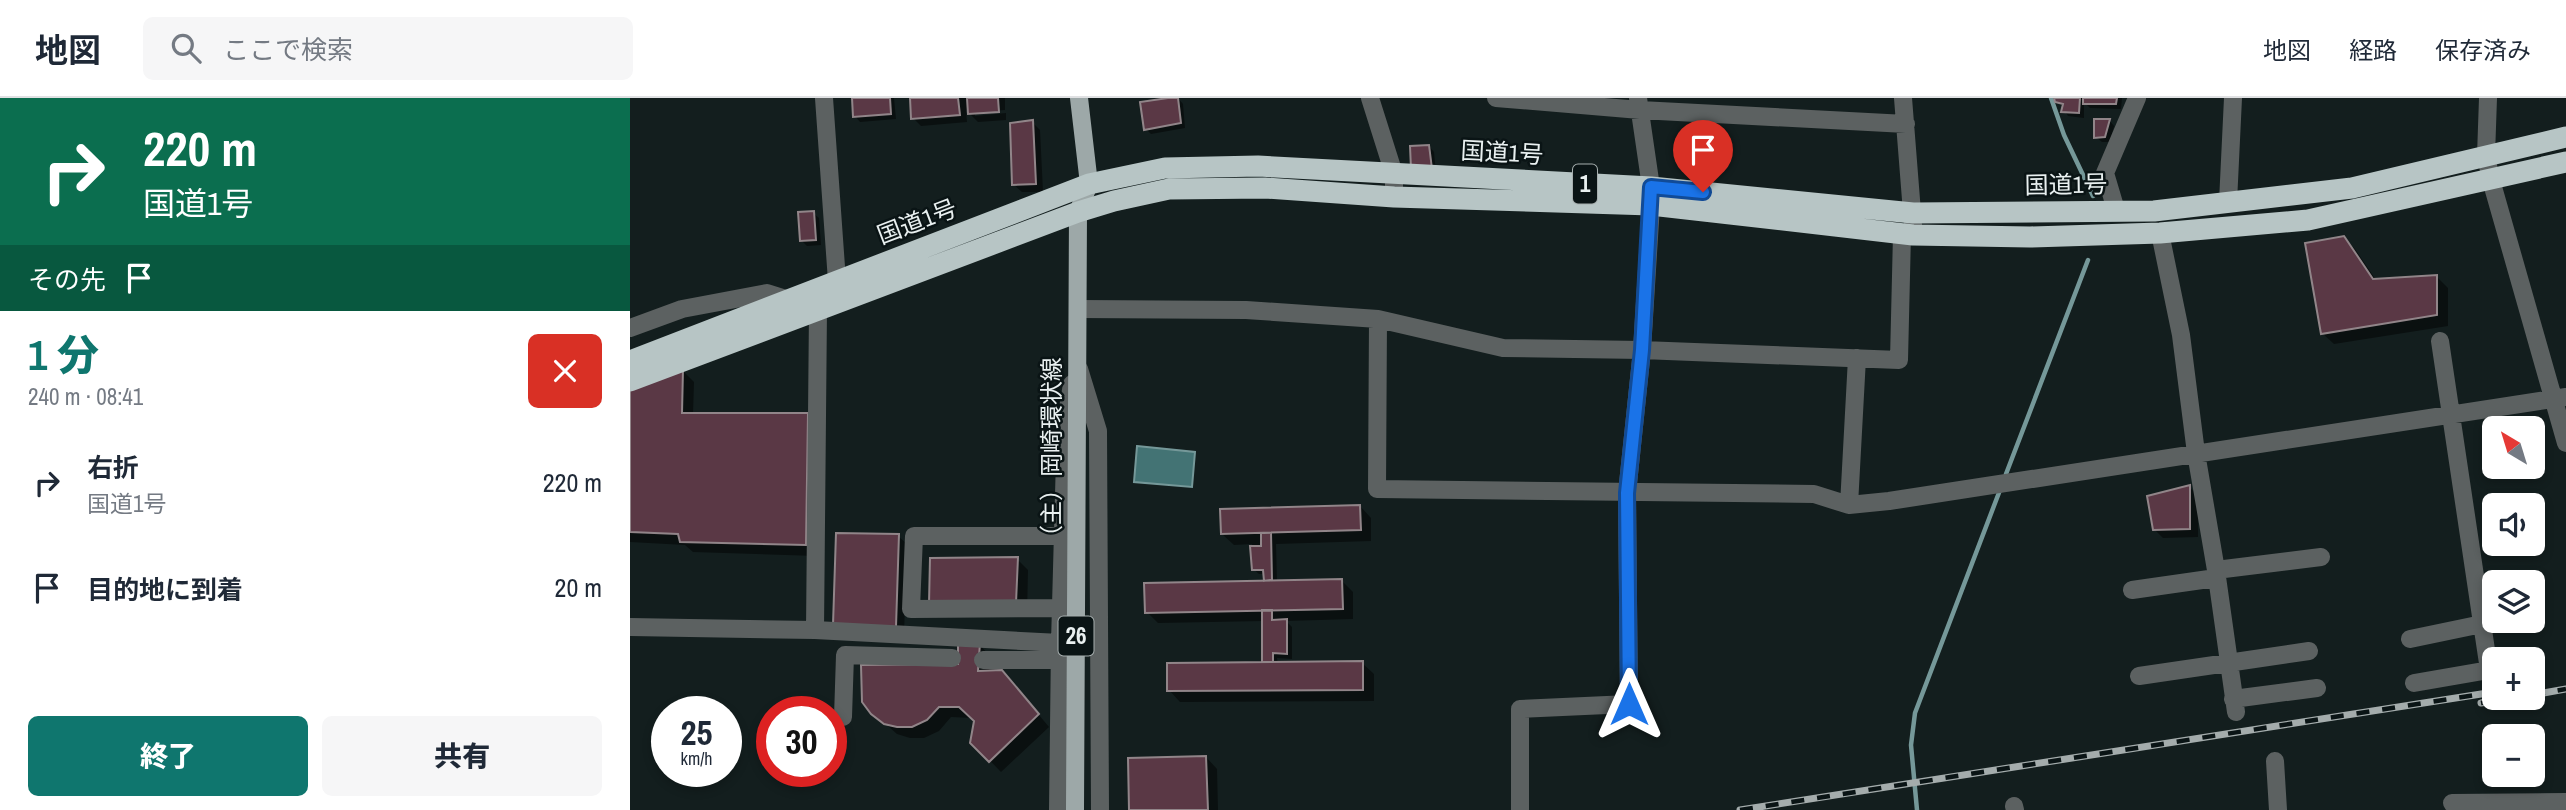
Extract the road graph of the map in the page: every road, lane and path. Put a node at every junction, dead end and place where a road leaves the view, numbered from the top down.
1 (824, 98) edge
2 (1079, 98) edge
3 (1368, 98) edge
4 (1496, 98) edge
5 (1903, 98) edge
6 (2137, 98) edge
7 (2233, 98) edge
8 (2488, 98) edge
9 (1639, 104) edge
10 (1906, 124) junction
11 (2564, 137) edge
12 (2486, 156) junction
13 (2566, 162) edge
14 (1394, 174) junction
15 (2491, 180) junction
16 (1089, 184) junction
17 (1651, 196) junction
18 (1394, 197) junction
19 (2228, 202) junction
20 (2116, 210) junction
21 (1078, 212) junction
22 (1913, 213) junction
23 (2160, 233) junction
24 (1908, 234) junction
25 (837, 281) junction
26 (786, 299) junction
27 (818, 309) junction
28 (1078, 309) junction
29 (1378, 319) junction
30 (630, 328) edge
31 (2440, 341) dead end
32 (1642, 350) junction
33 (1857, 358) junction
34 (1077, 359) junction
35 (630, 360) edge
36 (630, 381) edge
37 (2561, 398) edge
38 (2451, 415) junction
39 (2566, 443) edge
40 (2196, 453) junction
41 (1627, 493) junction
42 (1849, 505) junction
43 (1061, 536) junction
44 (2321, 557) dead end
45 (2216, 574) junction
46 (2132, 590) dead end
47 (1061, 608) junction
48 (2482, 624) joint
49 (630, 626) edge
50 (815, 630) junction
51 (2483, 633) edge
52 (2410, 639) dead end
53 (1060, 651) junction
54 (2309, 651) dead end
55 (952, 658) dead end
56 (983, 660) dead end
57 (2229, 661) junction
58 (2139, 676) dead end
59 (2414, 683) dead end
60 (2316, 688) dead end
61 (844, 696) edge
62 (2275, 761) dead end
63 (2566, 802) edge
64 (2452, 803) dead end
65 (1058, 810) edge
66 (1075, 810) edge
67 (1100, 810) edge
68 (1520, 810) edge
69 (2278, 810) edge

1 - 25 street
2 - 16 main road, （主）岡崎環状線 / 26
3 - 14 street
4 - 9 street
5 - 10 street
6 - 20 street
7 - 19 street
8 - 12 street
9 - 10 street
9 - 17 street
10 - 22 street
11 - 12 highway, 国道1号 / 1
12 - 15 street
12 - 19 highway, 国道1号 / 1
13 - 15 highway, 国道1号 / 1
14 - 16 highway, 国道1号 / 1
14 - 17 highway, 国道1号 / 1
14 - 18 street
15 - 23 highway, 国道1号 / 1
15 - 37 street
16 - 21 main road, （主）岡崎環状線 / 26
16 - 25 highway, 国道1号 / 1
17 - 18 highway, 国道1号 / 1
17 - 22 highway, 国道1号 / 1
17 - 24 highway, 国道1号 / 1
17 - 32 street
18 - 21 highway, 国道1号 / 1
19 - 20 highway, 国道1号 / 1
20 - 22 highway, 国道1号 / 1
21 - 27 highway, 国道1号 / 1
21 - 28 main road, （主）岡崎環状線 / 26
22 - 24 street
23 - 24 highway, 国道1号 / 1
23 - 40 street
24 - 33 street
25 - 26 highway, 国道1号 / 1
26 - 30 street
26 - 35 highway, 国道1号 / 1
27 - 36 highway, 国道1号 / 1
27 - 50 street
28 - 29 street
28 - 34 main road, （主）岡崎環状線 / 26
29 - 32 street
29 - 41 street
31 - 38 street
32 - 33 street
32 - 41 street
33 - 42 street
34 - 43 street
34 - 66 main road, （主）岡崎環状線 / 26
34 - 67 street
37 - 38 street
37 - 39 street
38 - 40 street
38 - 48 street
40 - 42 street
40 - 45 street
41 - 42 street
41 - 68 street
43 - 47 street
43 - 47 street
44 - 45 street
45 - 46 street
45 - 57 street
47 - 53 street
48 - 52 street
49 - 50 street
50 - 53 street
51 - 59 street
53 - 56 street
53 - 65 street
54 - 57 street
55 - 61 street
57 - 58 street
57 - 60 street
62 - 69 street
63 - 64 street

